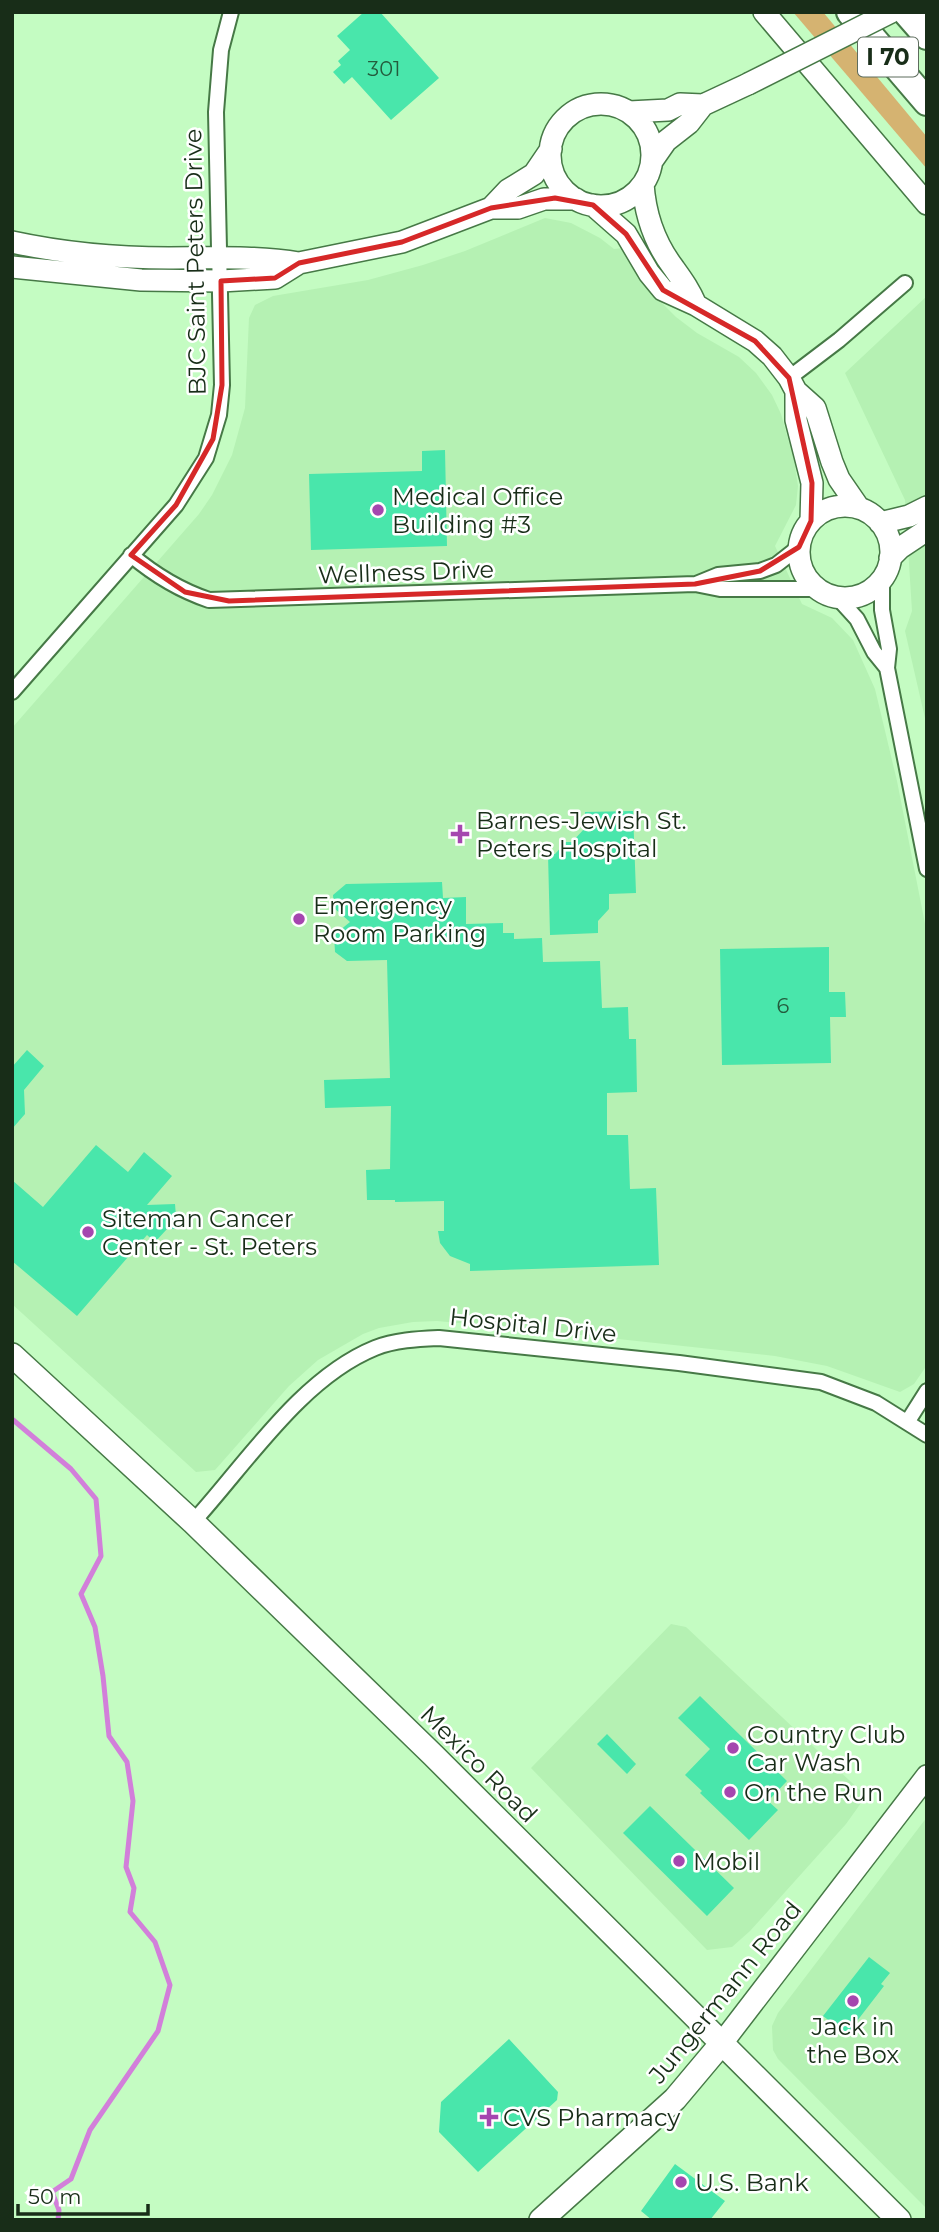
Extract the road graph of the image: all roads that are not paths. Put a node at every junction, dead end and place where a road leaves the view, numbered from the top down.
1 (231, 12) edge
2 (764, 12) edge
3 (850, 12) edge
4 (891, 12) edge
5 (906, 12) edge
6 (927, 36) edge
7 (927, 102) edge
8 (703, 105) junction
9 (629, 112) junction
10 (551, 149) junction
11 (652, 161) junction
12 (643, 184) junction
13 (585, 202) junction
14 (927, 204) edge
15 (491, 208) junction
16 (12, 242) edge
17 (219, 257) junction
18 (299, 263) junction
19 (12, 267) edge
20 (221, 281) junction
21 (905, 284) dead end
22 (695, 305) junction
23 (792, 385) junction
24 (927, 507) edge
25 (859, 509) junction
26 (811, 521) junction
27 (880, 523) junction
28 (927, 530) edge
29 (799, 547) junction
30 (131, 555) junction
31 (890, 558) junction
32 (882, 579) junction
33 (695, 584) junction
34 (817, 589) junction
35 (837, 597) junction
36 (887, 668) junction
37 (12, 692) edge
38 (927, 869) edge
39 (12, 1354) edge
40 (927, 1391) edge
41 (908, 1421) junction
42 (927, 1435) edge
43 (193, 1522) junction
44 (927, 1776) edge
45 (722, 2043) junction
46 (541, 2220) edge
47 (899, 2220) edge

1 - 17 street, BJC Saint Peters Drive
2 - 14 street
3 - 7 highway, I 70
4 - 8 street, bridge
5 - 6 highway, I 70
8 - 9 street
8 - 11 street
9 - 10 street
9 - 11 street
10 - 13 street
10 - 15 street
11 - 12 street
12 - 13 street
12 - 22 street
13 - 15 street
13 - 22 street
15 - 18 street
16 - 17 street
17 - 18 street
17 - 20 street, BJC Saint Peters Drive
18 - 20 street
19 - 20 street
20 - 30 street, BJC Saint Peters Drive
21 - 23 street
22 - 23 street
23 - 25 street
23 - 26 street
24 - 27 street
25 - 26 street
25 - 27 street
26 - 29 street
27 - 31 street
28 - 31 street
29 - 33 street, Wellness Drive
29 - 34 street
30 - 33 street, Wellness Drive
30 - 37 street, BJC Saint Peters Drive
31 - 32 street
32 - 35 street
32 - 36 street
33 - 34 street, Wellness Drive
34 - 35 street
35 - 36 street
36 - 38 street
39 - 43 main road, Mexico Road
40 - 41 street
41 - 42 street, Hospital Drive
41 - 43 street, Hospital Drive
43 - 45 main road, Mexico Road
44 - 45 street, Jungermann Road
45 - 46 main road, Jungermann Road
45 - 47 main road, Mexico Road

